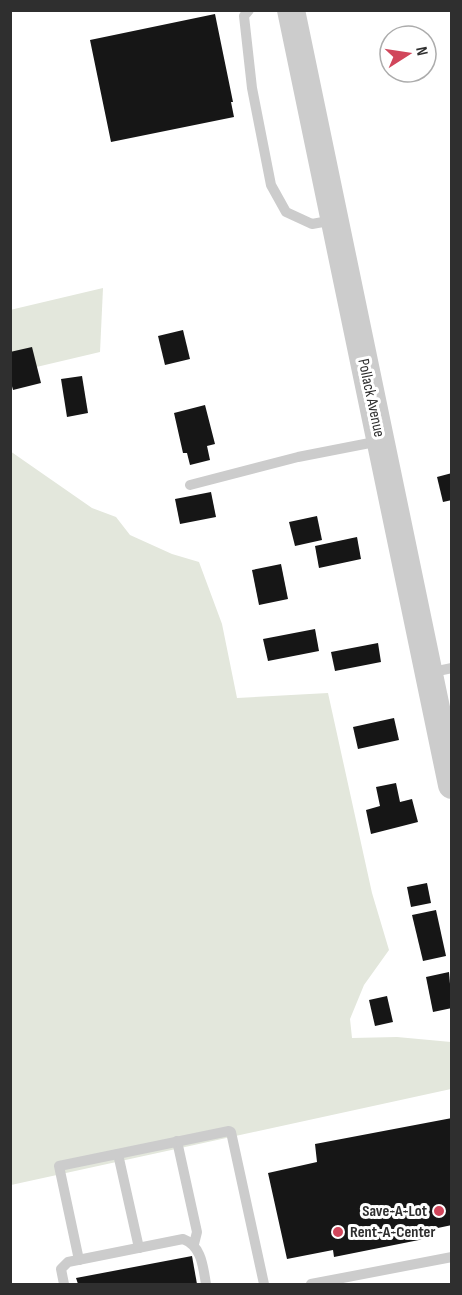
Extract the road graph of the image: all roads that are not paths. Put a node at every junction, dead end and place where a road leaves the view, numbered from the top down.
1 (249, 10) edge
2 (291, 10) edge
3 (334, 220) junction
4 (380, 441) junction
5 (190, 485) dead end
6 (440, 670) edge
7 (451, 776) edge
8 (177, 1141) junction
9 (118, 1154) junction
10 (194, 1244) junction
11 (138, 1248) junction
12 (452, 1257) edge
13 (79, 1260) junction
14 (64, 1284) edge
15 (206, 1284) edge
16 (264, 1284) edge
17 (311, 1284) edge

1 - 3 lane
2 - 3 street, Pollack Avenue
3 - 4 street, Pollack Avenue
4 - 5 lane
4 - 6 street, Pollack Avenue
6 - 7 street, Pollack Avenue
8 - 9 lane
8 - 10 lane
8 - 16 lane
9 - 11 lane
9 - 13 lane
10 - 11 lane
10 - 15 lane
11 - 13 lane
12 - 17 lane
13 - 14 lane

